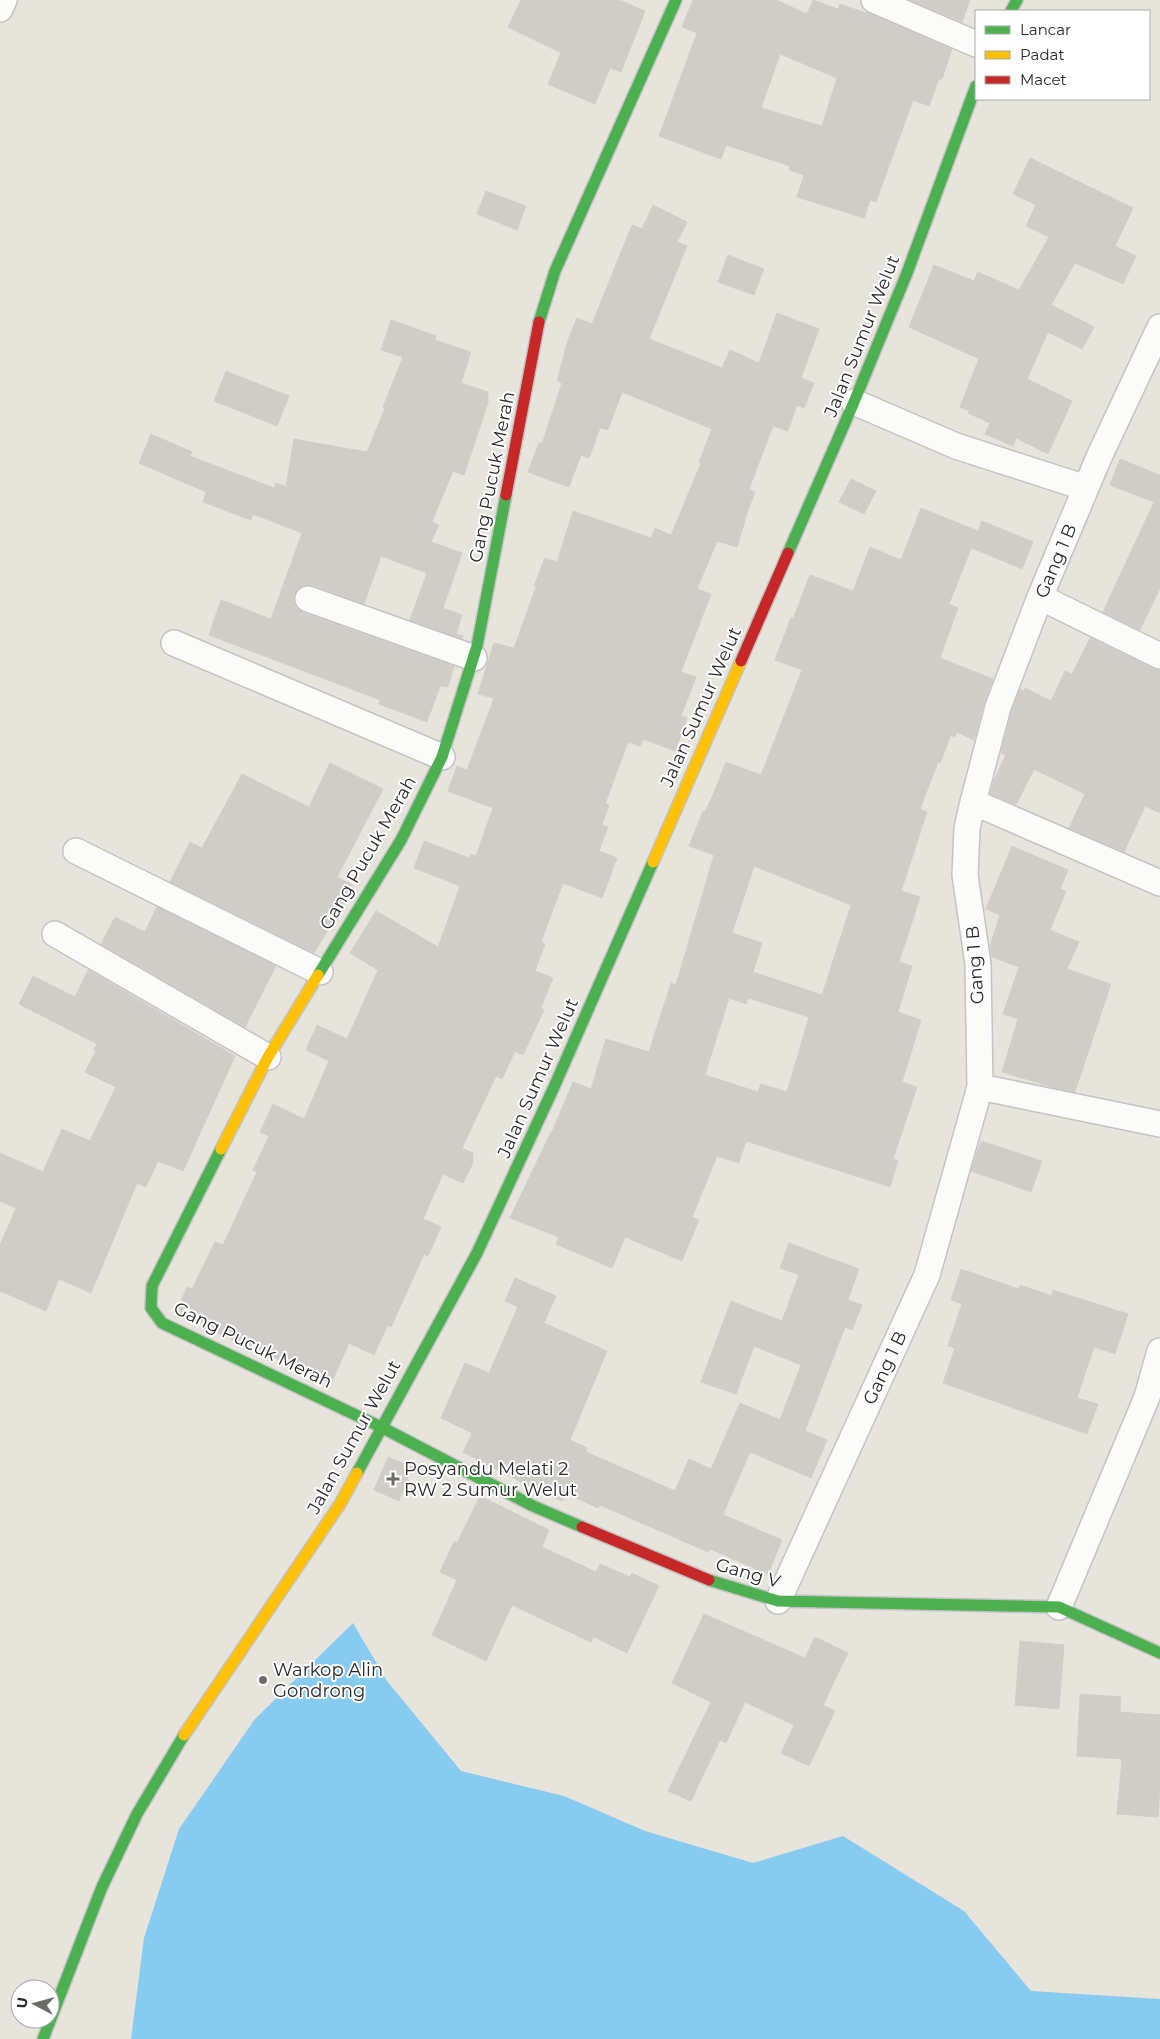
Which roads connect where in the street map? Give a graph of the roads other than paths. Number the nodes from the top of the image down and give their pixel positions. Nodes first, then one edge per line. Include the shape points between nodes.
1 (4, 0) edge
2 (676, 0) edge
3 (874, 0) edge
4 (0, 9) edge
5 (975, 44) edge
6 (975, 89) edge
7 (1160, 327) edge
8 (854, 402) junction
9 (1086, 488) junction
10 (1040, 597) junction
11 (308, 599) dead end
12 (174, 643) dead end
13 (1160, 656) edge
14 (474, 658) junction
15 (442, 757) junction
16 (973, 802) junction
17 (76, 851) dead end
18 (1160, 883) edge
19 (55, 934) dead end
20 (320, 972) junction
21 (268, 1057) junction
22 (980, 1087) junction
23 (1160, 1124) edge
24 (1160, 1351) edge
25 (381, 1427) junction
26 (778, 1601) junction
27 (1059, 1607) junction
28 (1160, 1653) edge
29 (43, 2039) edge

1 - 4 street
2 - 14 street, Gang Pucuk Merah via 555,271 543,309
3 - 5 street
6 - 8 street, Jalan Sumur Welut via 907,274
7 - 9 street, Gang 1 B
8 - 9 street via 956,446
8 - 25 street, Jalan Sumur Welut via 554,1087 477,1252
9 - 10 street, Gang 1 B
10 - 13 street
10 - 16 street, Gang 1 B via 998,707
11 - 14 street
12 - 15 street
14 - 15 street, Gang Pucuk Merah
15 - 20 street, Gang Pucuk Merah via 401,840
16 - 18 street
16 - 22 street, Gang 1 B via 967,828 965,875 978,964
17 - 20 street
19 - 21 street
20 - 21 street, Gang Pucuk Merah
21 - 25 street, Gang Pucuk Merah via 152,1286 151,1308 162,1323
22 - 23 street
22 - 26 street, Gang 1 B via 927,1275
24 - 27 street via 1147,1397
25 - 26 street, Gang V via 534,1506 705,1579
25 - 29 street, Jalan Sumur Welut via 340,1504 194,1719 137,1814 102,1887
26 - 27 street, Gang V
27 - 28 street, Gang V

